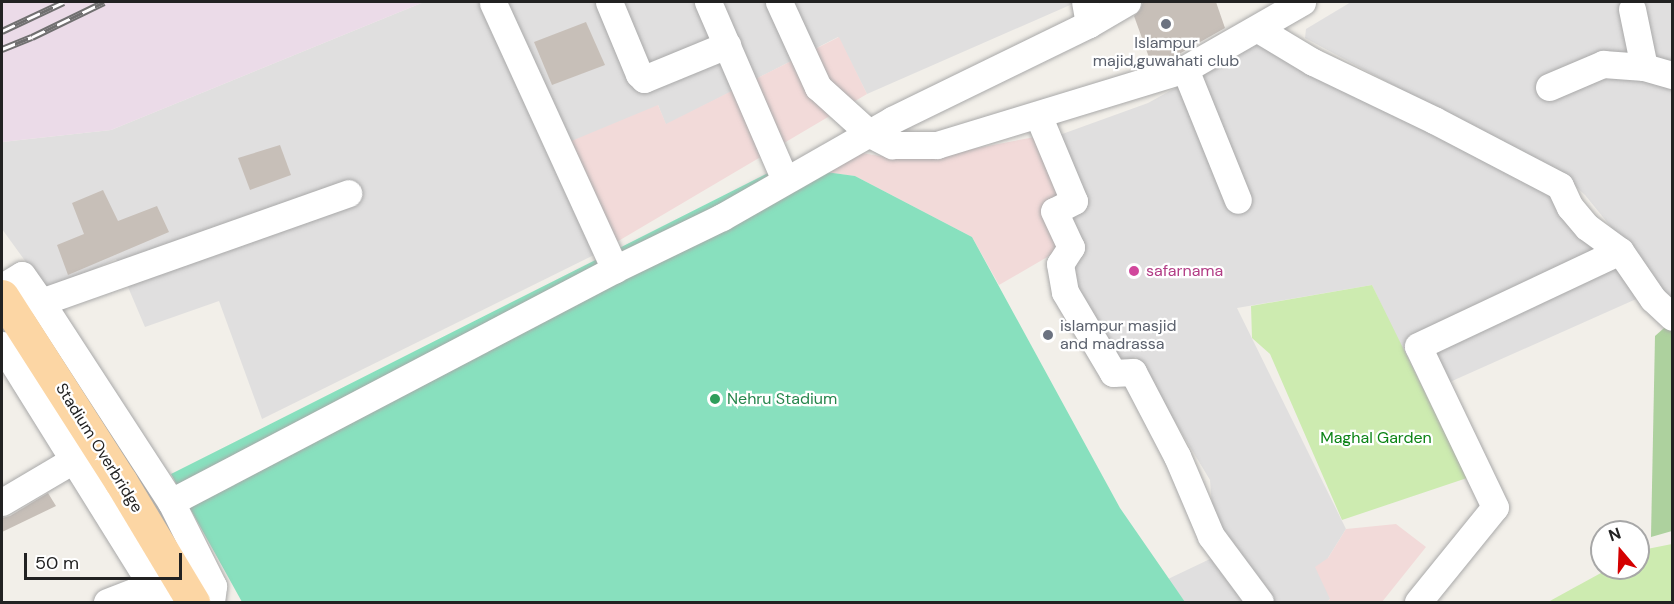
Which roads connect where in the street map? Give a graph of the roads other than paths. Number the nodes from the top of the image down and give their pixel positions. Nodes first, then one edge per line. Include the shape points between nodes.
1 (609, 2) edge
2 (708, 2) edge
3 (779, 2) edge
4 (1127, 2) edge
5 (1302, 2) edge
6 (493, 3) edge
7 (1632, 9) dead end
8 (1087, 13) edge
9 (1258, 29) junction
10 (727, 45) junction
11 (1644, 67) junction
12 (1185, 69) junction
13 (1672, 75) edge
14 (1550, 87) dead end
15 (1038, 115) junction
16 (870, 134) junction
17 (786, 180) junction
18 (348, 193) dead end
19 (1239, 200) dead end
20 (1620, 251) junction
21 (615, 269) junction
22 (2, 287) edge
23 (2, 296) edge
24 (41, 302) junction
25 (1672, 317) edge
26 (2, 345) edge
27 (73, 460) junction
28 (2, 502) edge
29 (171, 502) junction
30 (172, 594) edge
31 (107, 603) edge
32 (211, 603) edge
33 (1260, 603) edge
34 (1418, 603) edge

1 - 10 street via 644,79
2 - 10 street
3 - 16 street via 818,87
4 - 8 street
5 - 9 street
6 - 21 street
7 - 11 street
8 - 16 street
9 - 12 street
9 - 20 street via 1313,62 1560,186 1570,207 1587,227
10 - 17 street
11 - 13 street
11 - 14 street via 1603,64
12 - 15 street
12 - 19 street
15 - 16 street via 937,145 892,145
15 - 33 street via 1074,201 1054,211 1071,247 1060,264 1065,292 1113,373 1133,372 1177,456 1211,536
16 - 17 street
17 - 21 street via 722,217
18 - 24 street
20 - 25 street via 1653,299
20 - 34 street via 1418,346 1495,507
21 - 29 street
22 - 24 street via 22,275
23 - 30 main road, Stadium Overbridge
24 - 29 street
26 - 27 street
27 - 28 street
27 - 30 street
29 - 32 street via 213,586
30 - 31 street

